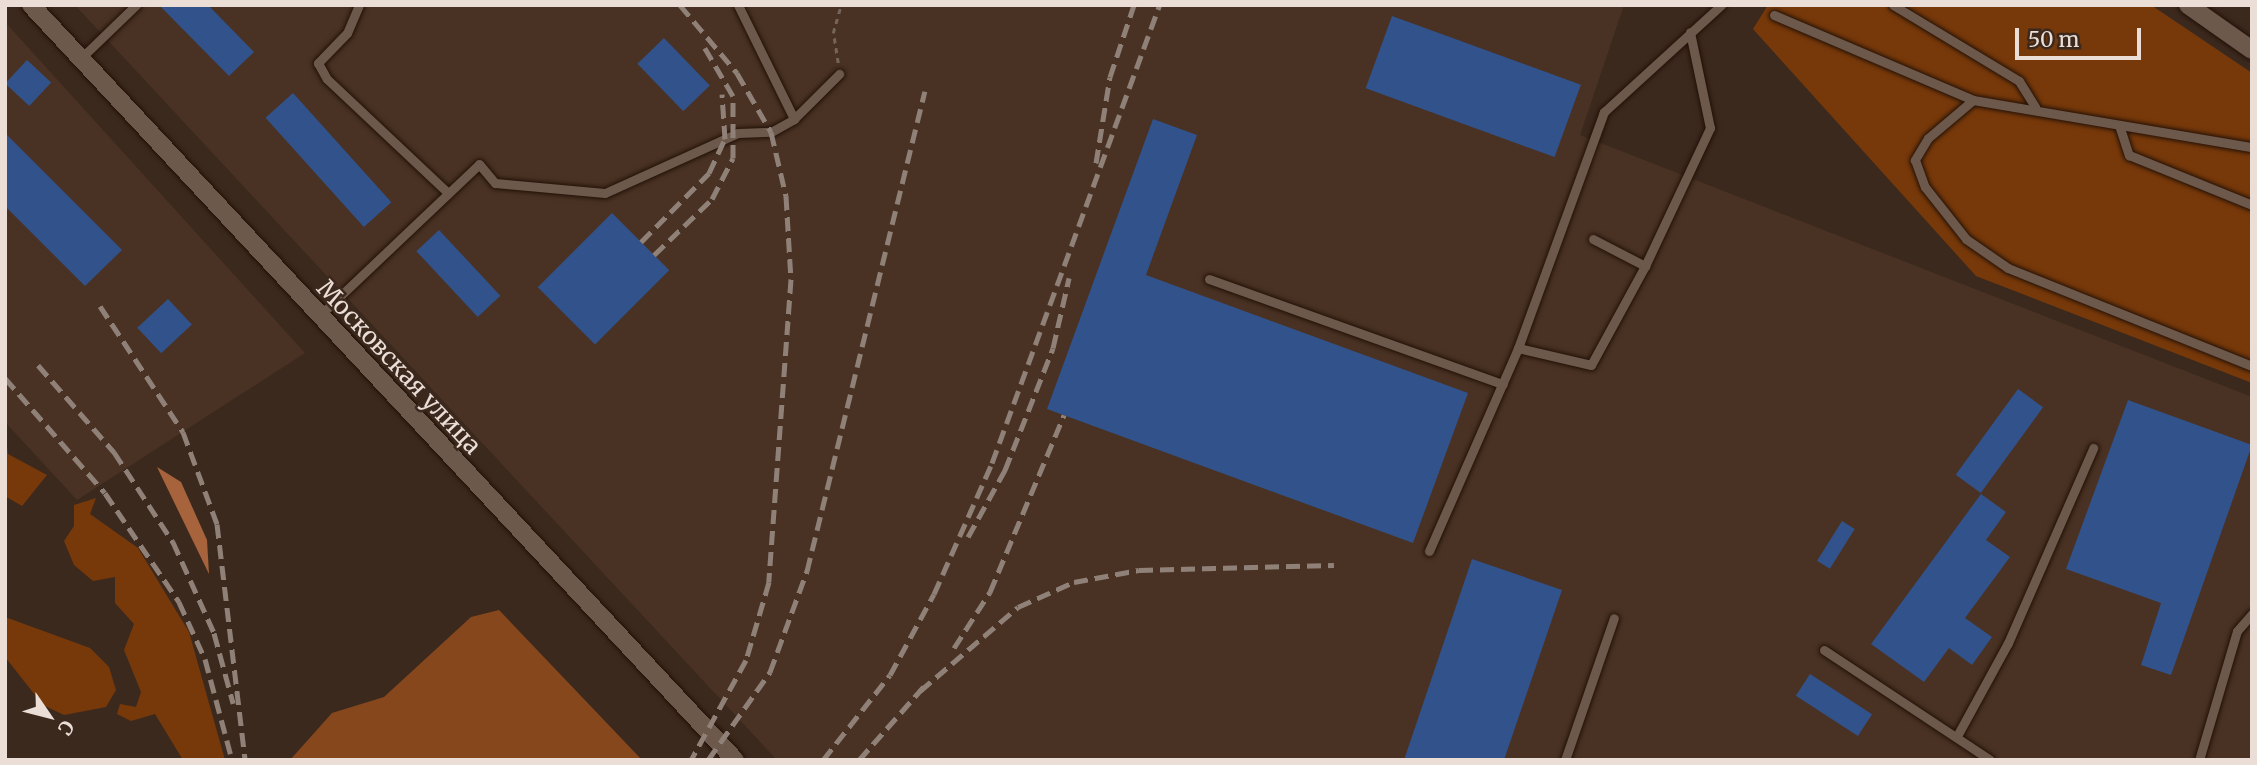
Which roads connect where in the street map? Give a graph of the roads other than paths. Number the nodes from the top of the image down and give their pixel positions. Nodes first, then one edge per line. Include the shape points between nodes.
1 (31, 5) edge
2 (136, 5) edge
3 (359, 5) edge
4 (738, 5) edge
5 (1721, 5) edge
6 (1893, 5) edge
7 (2188, 5) edge
8 (1774, 15) dead end
9 (1690, 32) junction
10 (2252, 50) edge
11 (80, 59) junction
12 (839, 75) road end
13 (1973, 100) junction
14 (2035, 107) junction
15 (794, 120) junction
16 (2119, 125) junction
17 (2252, 146) edge
18 (448, 194) junction
19 (2252, 205) edge
20 (1593, 239) dead end
21 (1645, 266) junction
22 (1209, 279) dead end
23 (318, 317) junction
24 (1518, 348) junction
25 (2252, 366) edge
26 (1503, 384) junction
27 (2094, 448) dead end
28 (1429, 551) dead end
29 (2252, 614) edge
30 (1614, 618) dead end
31 (1824, 650) dead end
32 (1957, 736) junction
33 (735, 760) edge
34 (1565, 760) edge
35 (1990, 760) edge
36 (2199, 760) edge

1 - 11 street, Московская улица
2 - 11 lane
3 - 18 lane via 347,33 318,63 327,79
4 - 15 lane
5 - 9 lane
6 - 14 lane via 2019,81
7 - 10 street
8 - 13 lane
9 - 21 lane via 1710,128
9 - 24 lane via 1604,112
11 - 23 street, Московская улица
12 - 15 lane
13 - 14 lane
13 - 25 lane via 1928,138 1915,160 1925,187 1966,239 2008,268
14 - 16 lane
15 - 18 lane via 771,132 738,134 605,193 495,183 479,164
16 - 17 lane
16 - 19 lane via 2129,155
18 - 23 lane
20 - 21 lane
21 - 24 lane via 1591,365
22 - 26 lane
23 - 33 street, Московская улица
24 - 26 lane
26 - 28 lane
27 - 32 lane via 2013,633
29 - 36 lane via 2237,631
30 - 34 lane
31 - 32 lane
32 - 35 lane

